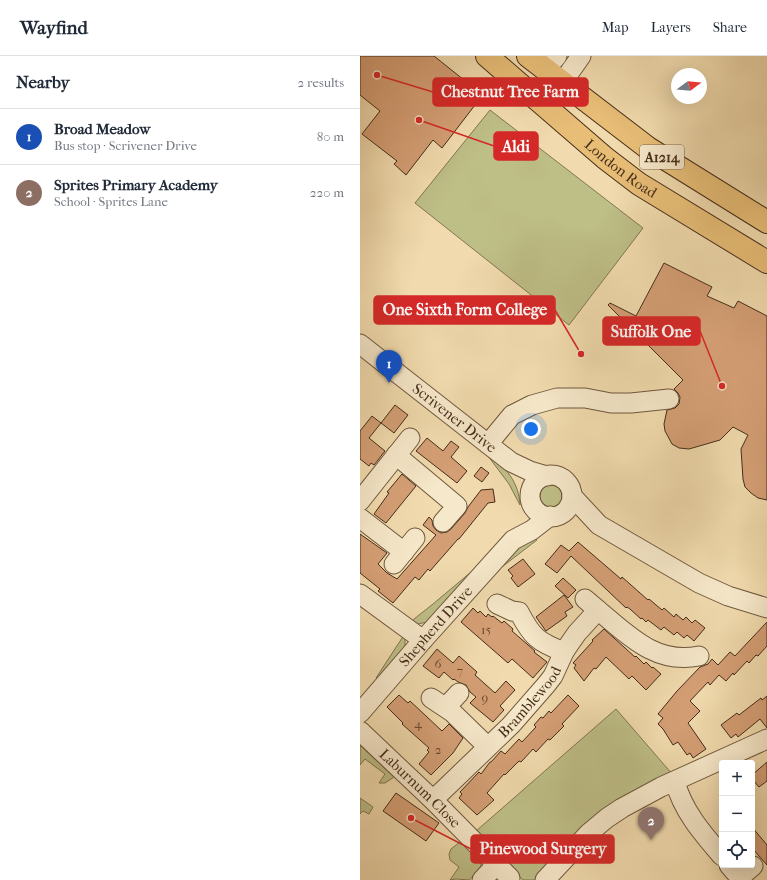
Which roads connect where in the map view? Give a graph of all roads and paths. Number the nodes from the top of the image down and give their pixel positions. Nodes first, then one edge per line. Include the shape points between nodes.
1 (487, 56) edge
2 (528, 56) edge
3 (581, 56) edge
4 (508, 73) junction
5 (553, 74) edge
6 (684, 212) junction
7 (767, 222) edge
8 (767, 262) edge
9 (360, 344) edge
10 (669, 399) dead end
11 (410, 438) dead end
12 (488, 444) junction
13 (396, 455) junction
14 (511, 462) junction
15 (547, 476) junction
16 (363, 490) edge
17 (572, 496) junction
18 (531, 497) junction
19 (554, 516) junction
20 (360, 518) edge
21 (443, 522) dead end
22 (599, 525) junction
23 (513, 540) junction
24 (404, 551) dead end
25 (360, 594) edge
26 (498, 604) dead end
27 (767, 608) edge
28 (423, 640) junction
29 (564, 652) junction
30 (699, 656) dead end
31 (459, 693) dead end
32 (360, 713) edge
33 (360, 730) edge
34 (767, 739) edge
35 (488, 747) junction
36 (674, 781) junction
37 (433, 800) junction
38 (719, 852) edge
39 (497, 864) junction
40 (510, 878) dead end
41 (482, 880) edge
42 (545, 880) edge

1 - 4 main road, London Road / A1214
2 - 5 main road, A1214
3 - 5 street
4 - 5 main road via 530,84
4 - 6 main road, London Road / A1214 via 611,162 639,184
5 - 6 main road via 559,103 580,124 641,171
5 - 7 main road, A1214 via 648,148
6 - 8 main road, London Road / A1214
9 - 12 street, Scrivener Drive
10 - 12 street via 610,403 585,398 557,398 532,405 512,415
11 - 13 street
12 - 14 street, Scrivener Drive
13 - 16 street
13 - 21 street via 462,500
14 - 15 street, Scrivener Drive
14 - 18 street, Scrivener Drive
15 - 17 street via 563,479 568,483
15 - 18 street via 538,479 534,484
17 - 19 street via 568,508
17 - 22 street
18 - 19 street via 534,508 539,513
18 - 23 street, Shepherd Drive via 526,515
19 - 22 street
19 - 23 street, Shepherd Drive
20 - 24 street
22 - 27 street via 699,583 728,596
23 - 28 street, Shepherd Drive
25 - 28 street
26 - 29 street, Bramblewood via 512,611 522,607 528,629 534,636
28 - 32 street, Shepherd Drive
29 - 30 street, Bramblewood via 591,604 632,640 674,664
29 - 35 street, Bramblewood via 553,676 511,725
31 - 35 street, Bramblewood via 439,703
33 - 37 street, Laburnum Close
34 - 36 street
35 - 37 street, Bramblewood
36 - 38 street via 697,825
36 - 42 street via 607,818 589,833
37 - 39 street, Laburnum Close
39 - 40 street, Laburnum Close
39 - 41 street

